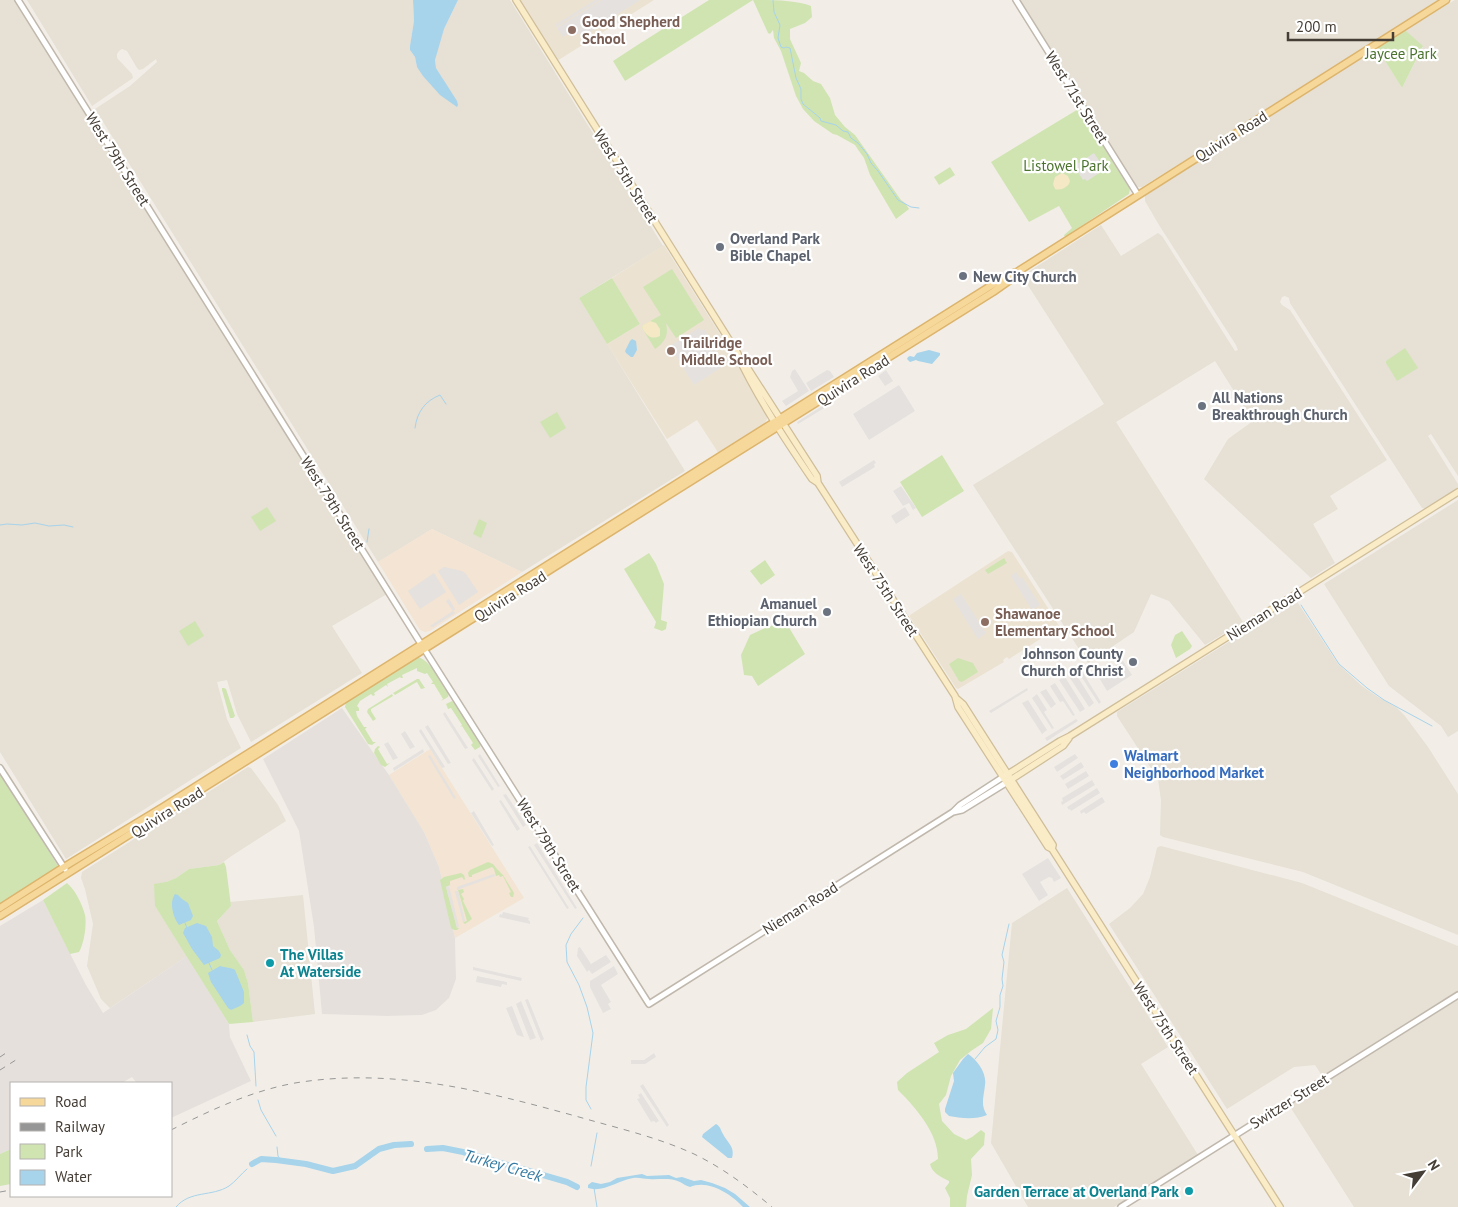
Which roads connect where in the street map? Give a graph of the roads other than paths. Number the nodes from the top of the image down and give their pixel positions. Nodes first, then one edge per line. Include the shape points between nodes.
1 (18, 0) edge
2 (516, 0) edge
3 (1016, 0) edge
4 (1446, 0) edge
5 (1138, 195) junction
6 (779, 423) junction
7 (1458, 492) edge
8 (423, 647) junction
9 (0, 768) edge
10 (1007, 778) junction
11 (164, 807) junction
12 (139, 830) junction
13 (64, 867) junction
14 (68, 874) junction
15 (0, 908) edge
16 (0, 916) edge
17 (1458, 995) edge
18 (649, 1004) joint
19 (1234, 1135) junction
20 (1120, 1207) edge
21 (1280, 1207) edge

1 - 8 street, West 79th Street
2 - 6 main road, West 75th Street via 754,377
3 - 5 street, West 71st Street
4 - 5 main road, Quivira Road
5 - 6 main road, Quivira Road
6 - 8 main road, Quivira Road
6 - 10 main road, West 75th Street via 817,476 818,483 954,696 963,704
7 - 10 main road, Nieman Road via 1060,741
8 - 11 main road, Quivira Road
8 - 12 main road, Quivira Road
8 - 18 street, West 79th Street
9 - 13 street
10 - 18 street, Nieman Road via 962,810 953,812
10 - 19 main road, West 75th Street
11 - 12 main road via 140,824
11 - 13 main road, Quivira Road
12 - 14 main road, Quivira Road
13 - 14 street
13 - 15 main road, Quivira Road
14 - 16 main road, Quivira Road
17 - 19 street, Switzer Street
19 - 20 street, Switzer Street
19 - 21 main road, West 75th Street

